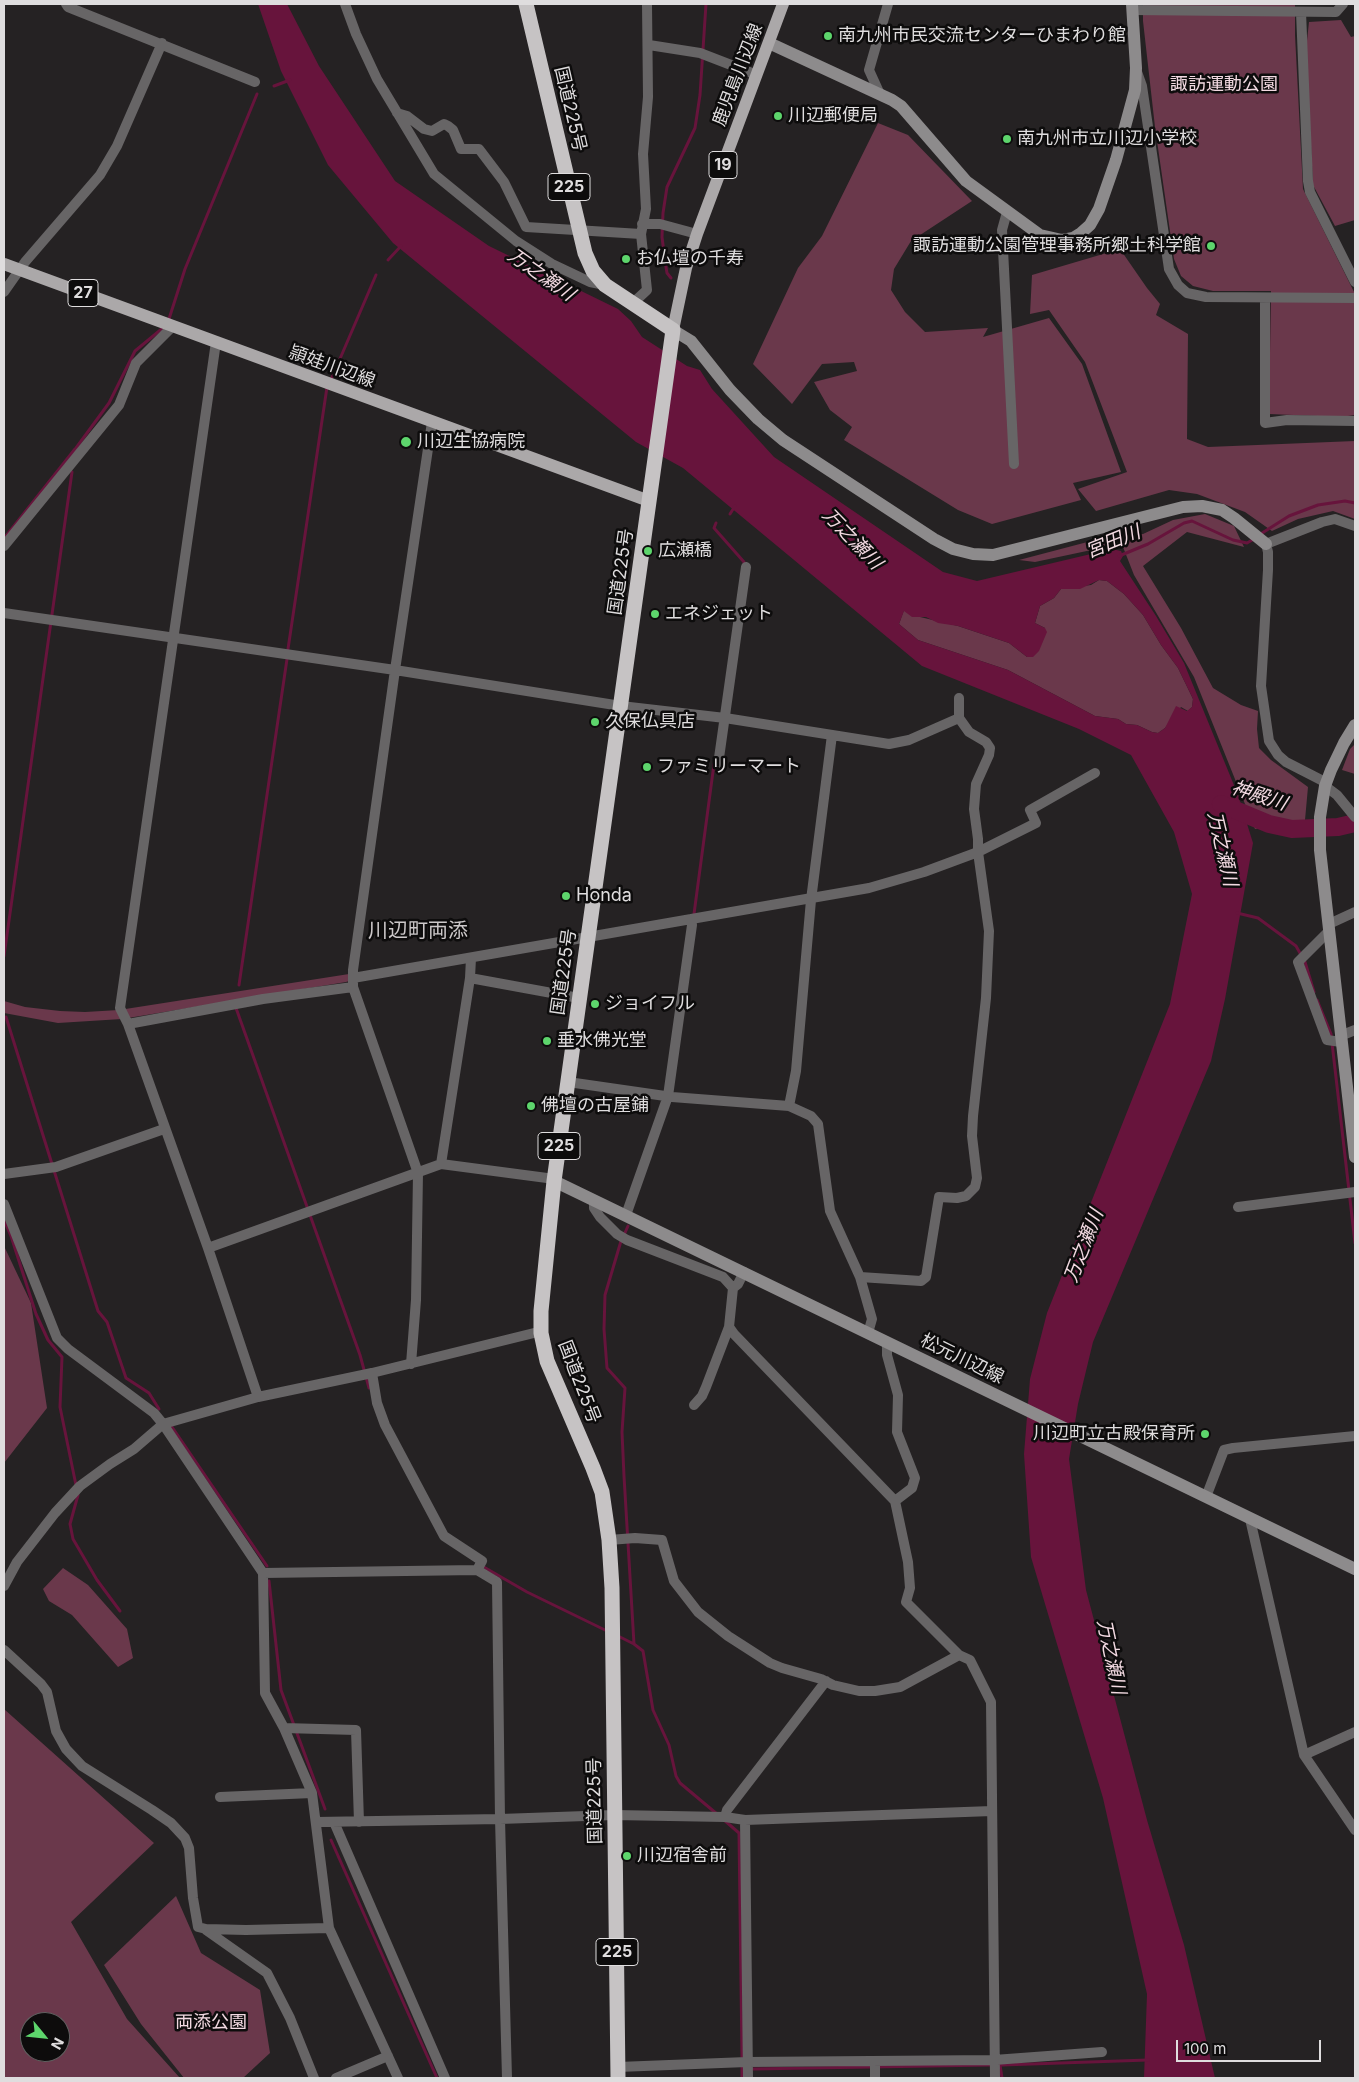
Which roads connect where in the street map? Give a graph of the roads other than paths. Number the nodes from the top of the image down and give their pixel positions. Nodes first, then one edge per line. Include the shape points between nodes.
1 (66, 4) edge
2 (346, 4) edge
3 (526, 4) edge
4 (647, 4) edge
5 (783, 4) edge
6 (888, 4) edge
7 (1343, 4) edge
8 (1132, 7) edge
9 (1301, 12) junction
10 (769, 43) junction
11 (162, 44) junction
12 (649, 45) junction
13 (1136, 68) junction
14 (757, 75) junction
15 (255, 82) dead end
16 (879, 92) junction
17 (397, 114) junction
18 (1006, 212) junction
19 (641, 229) junction
20 (579, 231) junction
21 (697, 234) junction
22 (4, 264) edge
23 (20, 270) junction
24 (1355, 282) edge
25 (605, 285) junction
26 (4, 292) edge
27 (1265, 298) junction
28 (1355, 298) edge
29 (633, 304) junction
30 (168, 324) junction
31 (674, 330) junction
32 (216, 342) junction
33 (1355, 421) edge
34 (432, 422) junction
35 (1014, 464) dead end
36 (649, 501) junction
37 (1355, 526) edge
38 (1264, 542) junction
39 (4, 546) edge
40 (746, 567) dead end
41 (4, 613) edge
42 (173, 638) junction
43 (395, 670) junction
44 (959, 698) dead end
45 (621, 706) junction
46 (722, 718) junction
47 (959, 718) junction
48 (1355, 725) edge
49 (832, 735) junction
50 (718, 765) dead end
51 (1095, 773) dead end
52 (1326, 784) junction
53 (1354, 816) edge
54 (978, 852) junction
55 (810, 900) junction
56 (1355, 912) edge
57 (691, 919) junction
58 (1329, 927) junction
59 (588, 937) junction
60 (471, 958) junction
61 (470, 978) junction
62 (353, 983) junction
63 (579, 998) junction
64 (128, 1024) junction
65 (1355, 1030) edge
66 (1336, 1040) junction
67 (568, 1082) junction
68 (670, 1097) junction
69 (789, 1106) junction
70 (164, 1129) junction
71 (1355, 1157) edge
72 (442, 1164) junction
73 (418, 1173) junction
74 (4, 1174) edge
75 (554, 1181) junction
76 (1351, 1192) edge
77 (594, 1200) junction
78 (4, 1204) edge
79 (1238, 1207) dead end
80 (626, 1215) junction
81 (208, 1248) junction
82 (744, 1272) junction
83 (860, 1277) junction
84 (733, 1288) junction
85 (730, 1327) junction
86 (541, 1333) junction
87 (868, 1333) junction
88 (887, 1343) junction
89 (410, 1364) junction
90 (368, 1374) junction
91 (258, 1398) junction
92 (694, 1404) dead end
93 (163, 1424) junction
94 (1355, 1436) edge
95 (1206, 1497) junction
96 (895, 1501) junction
97 (1250, 1519) junction
98 (609, 1540) junction
99 (479, 1567) junction
100 (1355, 1569) edge
101 (263, 1573) junction
102 (4, 1586) edge
103 (4, 1650) edge
104 (959, 1655) junction
105 (826, 1681) junction
106 (291, 1728) junction
107 (1355, 1732) edge
108 (1304, 1754) junction
109 (312, 1793) junction
110 (220, 1797) dead end
111 (992, 1811) junction
112 (614, 1815) junction
113 (721, 1817) junction
114 (500, 1819) junction
115 (745, 1820) junction
116 (316, 1822) junction
117 (334, 1822) junction
118 (359, 1822) junction
119 (1355, 1830) edge
120 (329, 1928) junction
121 (206, 1929) junction
122 (1102, 2052) dead end
123 (388, 2056) junction
124 (994, 2060) junction
125 (748, 2062) junction
126 (875, 2068) edge
127 (618, 2073) edge
128 (314, 2078) edge
129 (336, 2078) edge
130 (398, 2078) edge
131 (445, 2078) edge
132 (507, 2078) edge
133 (748, 2078) edge
134 (995, 2078) edge

1 - 11 street
2 - 17 street via 356,34
3 - 20 highway, 国道225号 / 225
4 - 12 street
5 - 10 main road, 鹿児島川辺線 / 19
6 - 16 street via 869,70
7 - 9 street via 1336,12
8 - 9 street
8 - 13 street
9 - 24 street via 1310,192
10 - 14 main road, 鹿児島川辺線 / 19
10 - 16 street
11 - 15 street
11 - 23 street via 117,146 100,175
12 - 14 street via 702,54
12 - 19 street via 643,154 646,209
13 - 18 street via 1135,90 1116,160 1090,225 1073,238 1052,239 1040,235
13 - 27 street via 1142,86 1169,269 1174,279 1187,293 1198,296
14 - 21 main road, 鹿児島川辺線 / 19
16 - 18 street via 901,106 966,181
17 - 20 street via 407,116 432,131 444,124 452,130 461,149 479,150 504,182 526,227
17 - 25 street via 434,174 469,204 552,264 590,282
18 - 35 street via 1002,230
19 - 20 street
19 - 21 street via 664,225
19 - 29 street via 647,290
20 - 25 highway, 国道225号 / 225 via 593,271
21 - 31 main road, 鹿児島川辺線 / 19 via 686,268
22 - 23 main road, 頴娃川辺線 / 27
23 - 26 street
23 - 30 main road, 頴娃川辺線 / 27
25 - 29 highway, 国道225号 / 225
27 - 28 street
27 - 33 street via 1265,423 1287,420
29 - 31 highway, 国道225号 / 225
30 - 32 main road, 頴娃川辺線 / 27
30 - 39 street via 136,363 119,405
31 - 36 highway, 国道225号 / 225
31 - 38 street via 690,341 730,390 783,440 953,549 993,555 1182,507 1202,506 1234,518
32 - 34 main road, 頴娃川辺線 / 27
32 - 42 street
34 - 36 main road, 頴娃川辺線 / 27
34 - 43 street
36 - 45 highway, 国道225号 / 225
37 - 38 street via 1336,519
38 - 52 street via 1268,552 1268,570 1261,686 1269,741 1286,762
40 - 46 street
41 - 42 street
42 - 43 street
42 - 64 street via 122,990 120,1008
43 - 45 street
43 - 62 street
44 - 47 street
45 - 46 street
45 - 59 highway, 国道225号 / 225
46 - 49 street
46 - 50 street
47 - 49 street via 909,740 889,744
47 - 54 street via 969,732 990,748 976,784 974,809
48 - 52 street
49 - 55 street
51 - 54 street via 1030,810 1036,823
52 - 53 street
52 - 58 street via 1320,817 1320,850
54 - 55 street via 869,888
54 - 83 street via 989,931 989,955 973,1116 975,1187 966,1196 939,1196 926,1276 921,1280
55 - 57 street
55 - 69 street via 796,1071
56 - 58 street
57 - 59 street
57 - 68 street
58 - 66 street
58 - 66 street via 1298,962 1327,1040
59 - 60 street
59 - 63 highway, 国道225号 / 225
60 - 61 street
60 - 62 street
61 - 63 street
61 - 72 street
62 - 64 street
62 - 73 street
63 - 67 highway, 国道225号 / 225
64 - 70 street
65 - 66 street
66 - 71 street
67 - 68 street
67 - 75 highway, 国道225号 / 225
68 - 69 street
68 - 80 street
69 - 83 street via 811,1116 818,1124 830,1211
70 - 74 street via 53,1167
70 - 81 street
72 - 73 street
72 - 75 street
73 - 81 street
73 - 89 street via 416,1300
75 - 77 street, 松元川辺線
75 - 86 highway, 国道225号 / 225
76 - 79 street
77 - 80 street, 松元川辺線
77 - 84 street via 594,1208 600,1217 617,1234 723,1277
78 - 93 street via 57,1338 154,1413
80 - 82 street, 松元川辺線
81 - 91 street
82 - 84 street
82 - 87 street, 松元川辺線
83 - 87 street via 872,1319
84 - 85 street
85 - 92 street via 702,1396
85 - 96 street
86 - 89 street
86 - 98 highway, 国道225号 / 225 via 547,1362 599,1484
87 - 88 street, 松元川辺線
88 - 95 street, 松元川辺線
88 - 96 street via 898,1395 897,1432 915,1478 912,1488
89 - 90 street
90 - 91 street
90 - 99 street via 380,1416 444,1536 482,1561
91 - 93 street
93 - 101 street
93 - 102 street via 77,1489 17,1562
94 - 95 street via 1224,1450
95 - 97 street, 松元川辺線
96 - 104 street via 909,1572 910,1588 906,1602
97 - 100 street, 松元川辺線
97 - 108 street
98 - 105 street via 662,1540 674,1581 698,1612 770,1663
98 - 112 highway, 国道225号 / 225
99 - 101 street
99 - 114 street via 497,1582
101 - 106 street via 265,1693
103 - 121 street via 47,1692 56,1732 82,1766 152,1810 184,1838 189,1848 198,1927
104 - 105 street via 900,1687 860,1691
104 - 111 street via 970,1660 991,1702
105 - 113 street
106 - 109 street
106 - 118 street via 356,1730
107 - 108 street
108 - 119 street
109 - 110 street
109 - 116 street
111 - 115 street
111 - 124 street
112 - 113 street
112 - 114 street
112 - 127 highway, 国道225号 / 225
113 - 115 street
114 - 118 street
114 - 132 street
115 - 125 street
116 - 117 street
116 - 120 street
117 - 118 street
117 - 131 street
120 - 121 street
120 - 123 street
121 - 128 street via 267,1973 290,2018
122 - 124 street
123 - 129 street
123 - 130 street
124 - 126 street
124 - 134 street
125 - 126 street
125 - 127 street
125 - 133 street

